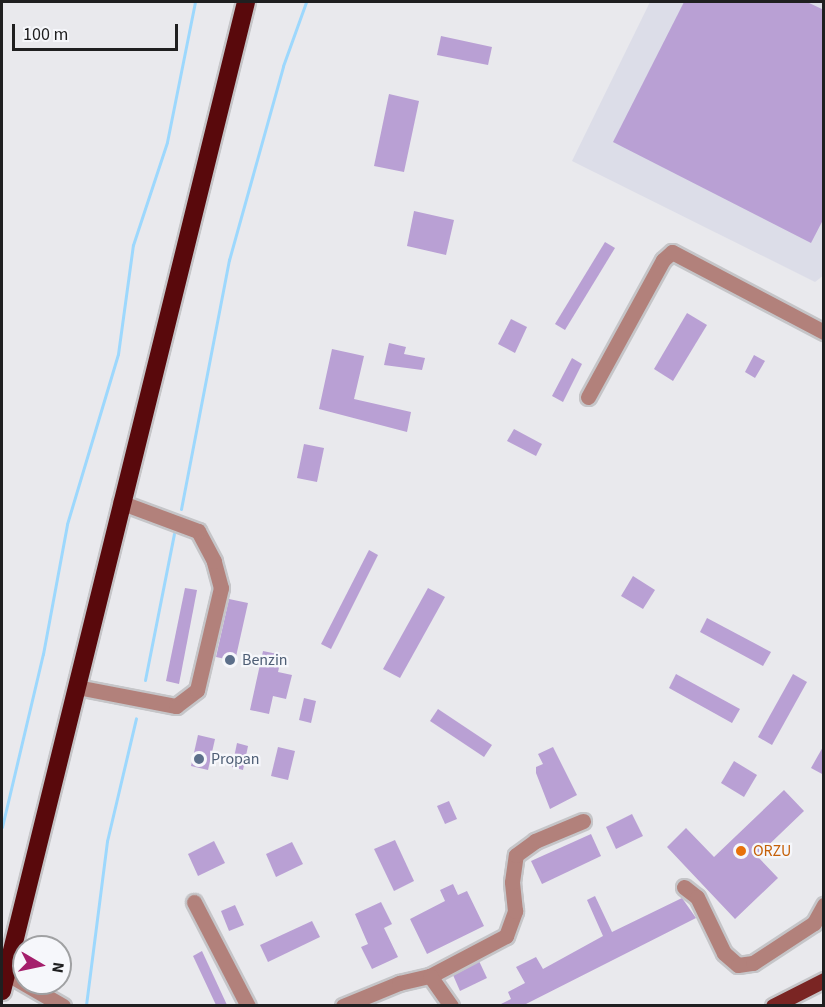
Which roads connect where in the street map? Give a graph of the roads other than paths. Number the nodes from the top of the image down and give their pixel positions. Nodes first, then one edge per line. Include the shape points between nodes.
1 (246, 2) edge
2 (824, 332) edge
3 (588, 397) dead end
4 (120, 502) junction
5 (77, 687) junction
6 (584, 821) dead end
7 (684, 888) dead end
8 (194, 902) dead end
9 (824, 905) edge
10 (6, 973) junction
11 (430, 976) junction
12 (824, 980) edge
13 (2, 991) edge
14 (63, 1005) edge
15 (248, 1005) edge
16 (343, 1005) edge
17 (450, 1005) edge
18 (773, 1005) edge

1 - 4 highway
2 - 3 lane via 672,252 663,260
4 - 5 highway
4 - 5 lane via 198,531 214,561 220,588 196,690 176,706
5 - 10 highway
6 - 11 lane via 536,841 516,855 512,882 514,911 506,936
7 - 9 lane via 697,897 724,952 738,965 753,963 814,923
8 - 15 lane
10 - 13 highway
10 - 14 lane
11 - 16 lane via 399,983
11 - 17 lane
12 - 18 main road

